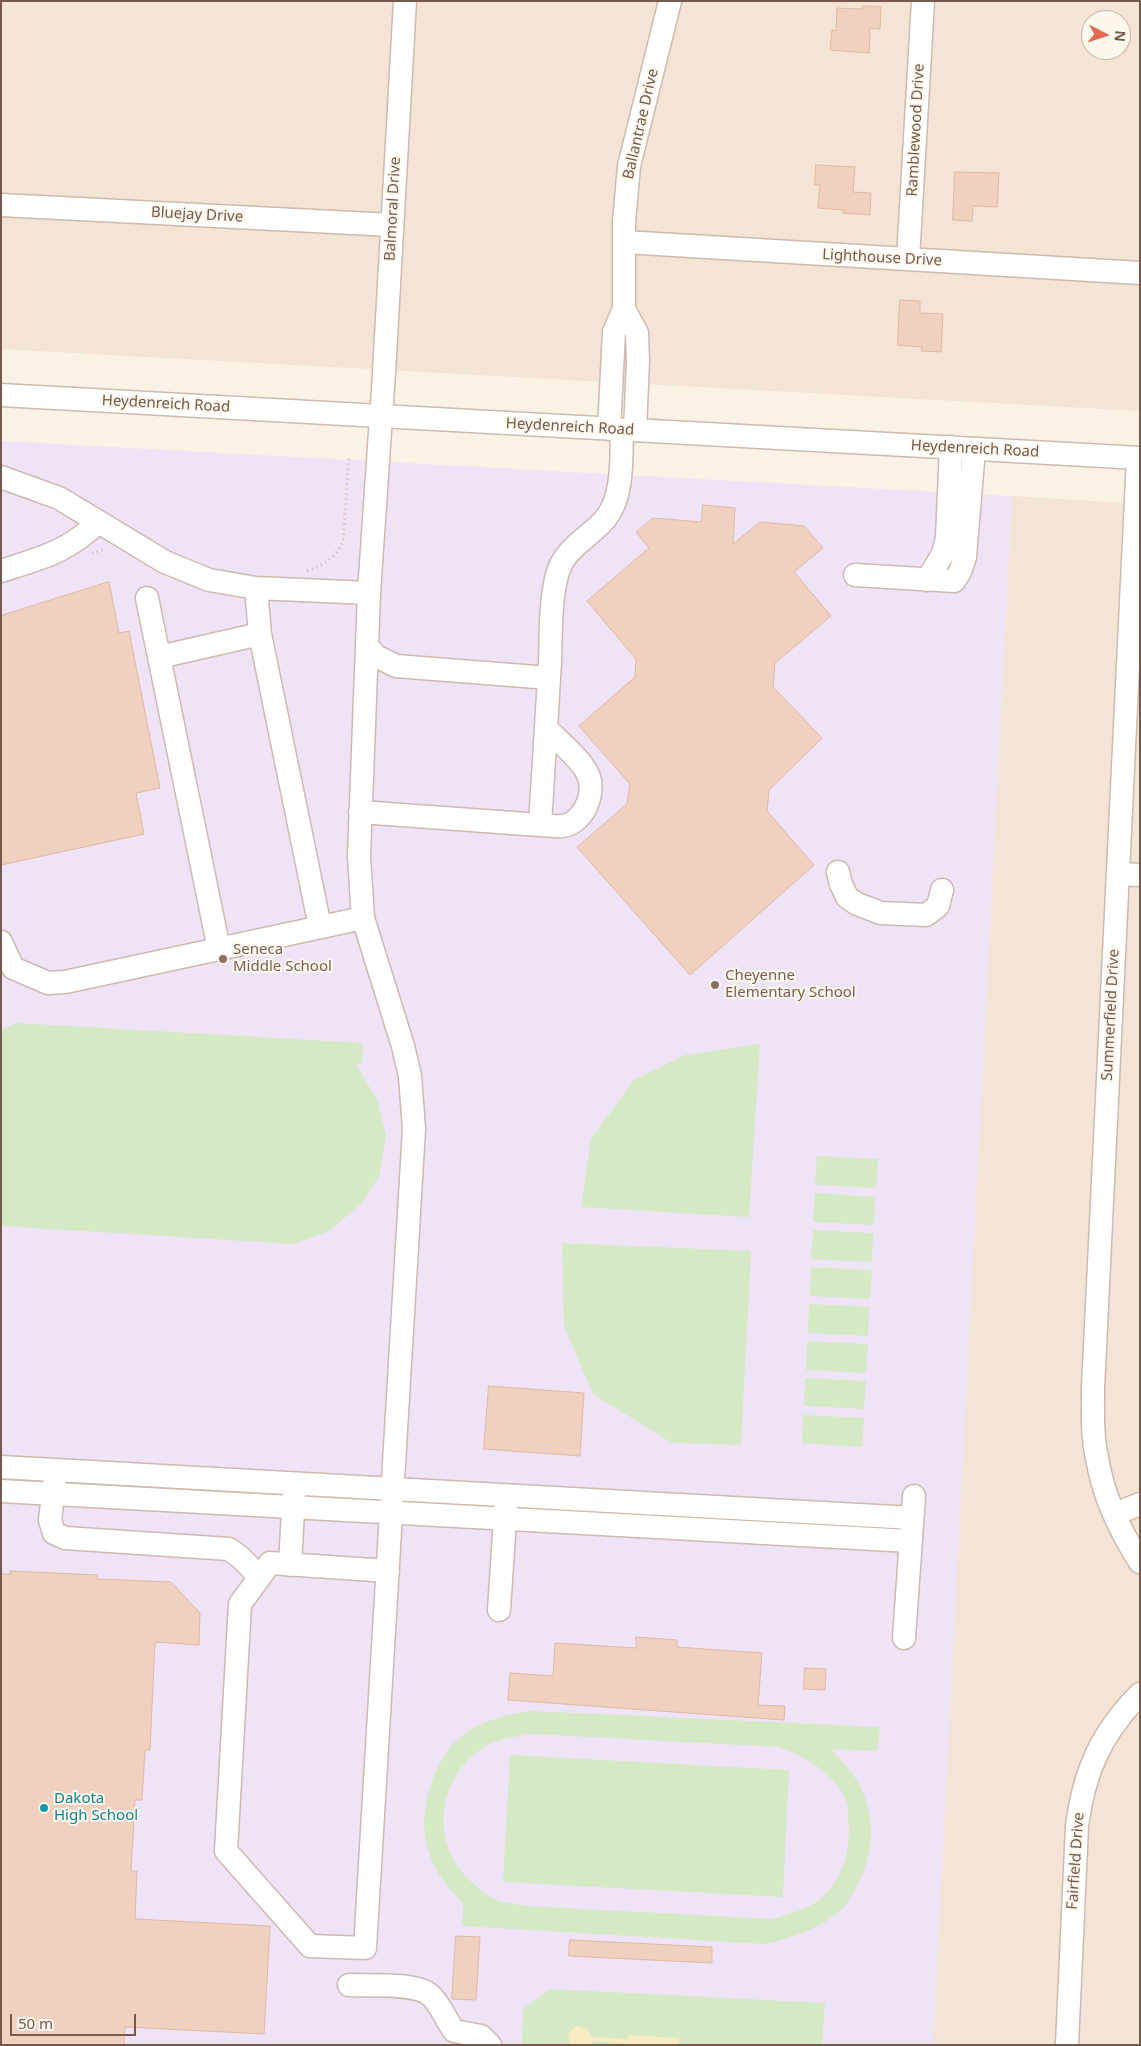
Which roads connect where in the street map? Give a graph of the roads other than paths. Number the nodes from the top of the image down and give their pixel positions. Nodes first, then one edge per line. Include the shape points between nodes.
1 (406, 1) edge
2 (670, 1) edge
3 (923, 1) edge
4 (1, 205) edge
5 (392, 225) junction
6 (624, 242) junction
7 (908, 259) junction
8 (1140, 273) edge
9 (1, 395) edge
10 (380, 416) junction
11 (622, 430) junction
12 (951, 448) junction
13 (974, 449) junction
14 (1139, 458) edge
15 (1, 477) edge
16 (98, 522) junction
17 (1, 571) edge
18 (855, 575) dead end
19 (926, 580) junction
20 (256, 588) junction
21 (369, 593) junction
22 (147, 598) dead end
23 (260, 634) junction
24 (1134, 643) edge
25 (367, 646) junction
26 (159, 657) junction
27 (549, 678) junction
28 (546, 728) junction
29 (360, 812) junction
30 (540, 825) junction
31 (838, 872) dead end
32 (1129, 874) edge
33 (942, 890) dead end
34 (363, 918) junction
35 (320, 927) junction
36 (1, 942) edge
37 (219, 949) junction
38 (7, 968) edge
39 (1, 1468) edge
40 (55, 1470) junction
41 (194, 1478) junction
42 (295, 1484) junction
43 (394, 1489) junction
44 (1, 1491) edge
45 (54, 1494) junction
46 (507, 1495) junction
47 (914, 1496) dead end
48 (560, 1498) junction
49 (192, 1502) junction
50 (1140, 1504) edge
51 (293, 1508) junction
52 (392, 1512) junction
53 (1115, 1514) junction
54 (912, 1518) junction
55 (505, 1519) junction
56 (558, 1522) junction
57 (910, 1541) junction
58 (1140, 1562) edge
59 (290, 1565) junction
60 (388, 1571) junction
61 (260, 1577) junction
62 (499, 1610) dead end
63 (904, 1638) dead end
64 (1140, 1694) edge
65 (349, 1985) dead end
66 (490, 2045) edge
67 (1067, 2045) edge

1 - 5 street, Balmoral Drive
2 - 6 street, Ballantrae Drive via 629,166
3 - 7 street, Ramblewood Drive
4 - 5 street, Bluejay Drive
5 - 10 street, Balmoral Drive
6 - 7 street, Lighthouse Drive
6 - 11 street, Ballantrae Drive via 624,309 637,333 638,361
7 - 8 street, Lighthouse Drive
9 - 10 street, Heydenreich Road
10 - 11 street, Heydenreich Road
10 - 21 street, Balmoral Drive
11 - 12 street, Heydenreich Road
11 - 27 street, Ballantrae Drive via 620,473 612,506 606,518 565,557 557,572
12 - 13 street, Heydenreich Road
12 - 19 street via 947,538 943,554
13 - 14 street, Heydenreich Road
13 - 19 street via 965,557 960,572 954,581
14 - 24 street, Summerfield Drive
15 - 16 street via 59,498
16 - 17 street via 58,553
16 - 20 street via 186,572 209,580
18 - 19 street
20 - 21 street
20 - 23 street
21 - 25 street, Balmoral Drive
22 - 26 street
23 - 26 street
23 - 35 street
24 - 32 street, Summerfield Drive
25 - 27 street via 376,656 396,666
25 - 29 street, Balmoral Drive
26 - 37 street
27 - 28 street, Ballantrae Drive
28 - 30 street, Ballantrae Drive
28 - 30 street via 589,777 590,793 578,819 564,826
29 - 30 street
29 - 34 street, Balmoral Drive via 359,870
31 - 33 street via 848,896 857,904 881,913 926,915 938,906
32 - 53 street, Summerfield Drive via 1093,1388 1096,1458
34 - 35 street
34 - 43 street, Balmoral Drive via 403,1046 410,1076 414,1129
35 - 37 street
36 - 38 street
37 - 38 street via 65,982 48,983
39 - 40 street
40 - 41 street
40 - 45 street
41 - 42 street
41 - 49 street
42 - 43 street
42 - 51 street
43 - 46 street
43 - 52 street, Balmoral Drive
44 - 45 street
45 - 49 street
45 - 61 street via 50,1520 54,1533 65,1538 229,1549
46 - 48 street
46 - 55 street
47 - 54 street
48 - 54 street
48 - 56 street
49 - 51 street
50 - 53 street
51 - 52 street
51 - 59 street
52 - 55 street
52 - 60 street, Balmoral Drive
53 - 58 street, Summerfield Drive
54 - 57 street
55 - 56 street
55 - 62 street
56 - 57 street
57 - 63 street
59 - 60 street
59 - 61 street via 270,1563
60 - 61 street, Balmoral Drive via 366,1948 310,1946 226,1851 240,1604
64 - 67 street, Fairfield Drive via 1109,1730 1087,1774 1081,1799
65 - 66 street via 412,1987 424,1991 431,1996 454,2031 481,2036

